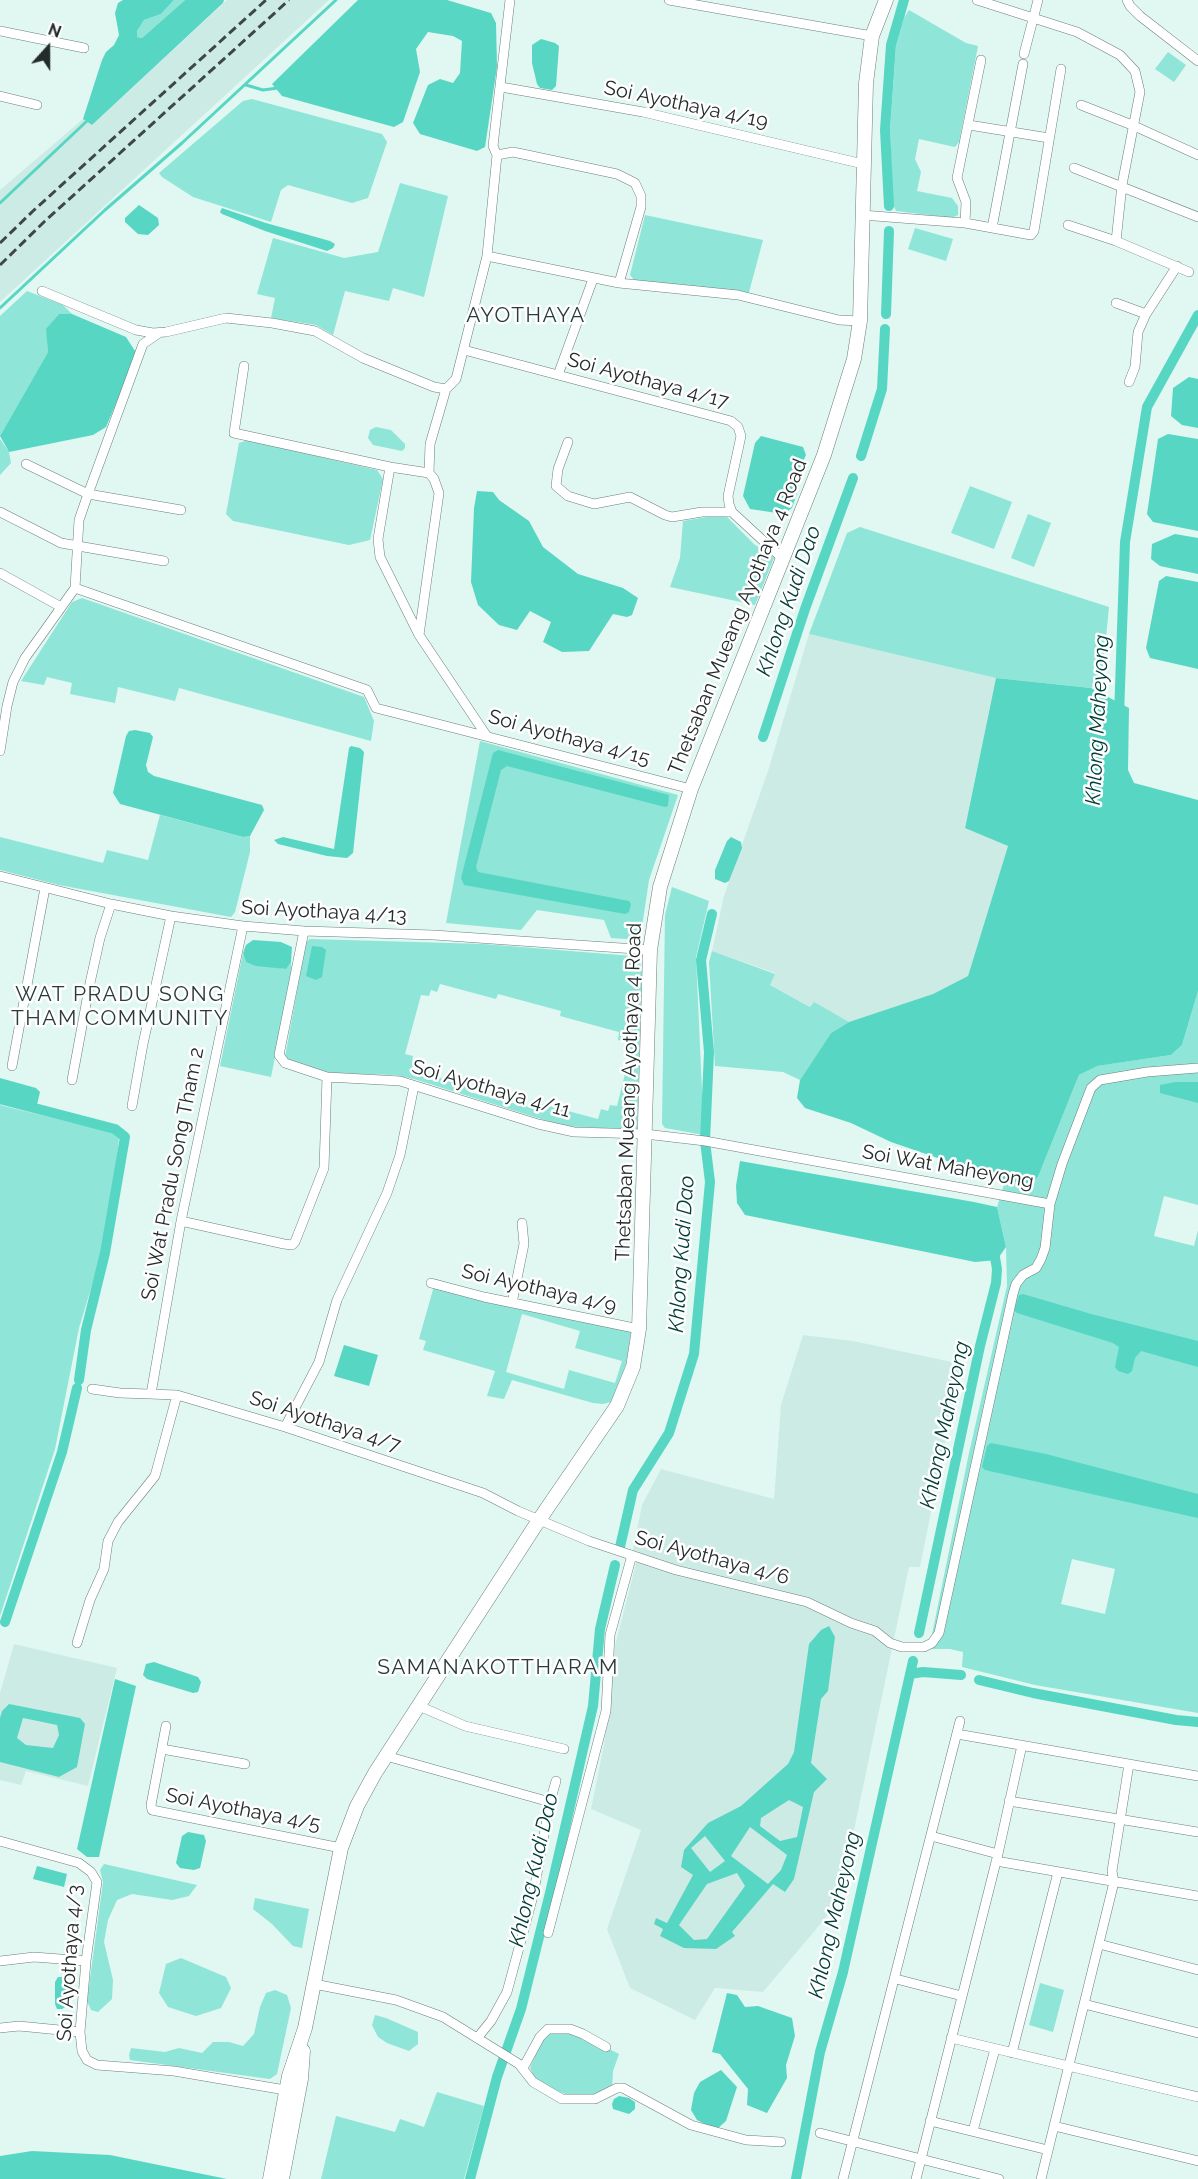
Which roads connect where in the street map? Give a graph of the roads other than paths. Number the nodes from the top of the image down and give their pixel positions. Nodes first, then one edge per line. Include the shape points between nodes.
1 (510, 0) edge
2 (669, 0) edge
3 (885, 0) edge
4 (977, 0) edge
5 (1038, 0) edge
6 (1127, 0) edge
7 (1033, 17) junction
8 (0, 31) edge
9 (872, 36) junction
10 (84, 48) dead end
11 (981, 60) dead end
12 (1198, 61) edge
13 (1061, 69) dead end
14 (501, 87) junction
15 (0, 96) edge
16 (37, 105) dead end
17 (1081, 105) dead end
18 (969, 125) junction
19 (1132, 125) junction
20 (1010, 131) junction
21 (1050, 138) junction
22 (497, 155) junction
23 (1198, 155) edge
24 (863, 164) junction
25 (1074, 168) dead end
26 (1122, 185) junction
27 (862, 215) junction
28 (1198, 217) edge
29 (965, 223) junction
30 (1068, 225) dead end
31 (992, 228) junction
32 (1116, 241) junction
33 (487, 256) junction
34 (1177, 267) junction
35 (1189, 272) dead end
36 (593, 279) junction
37 (619, 283) junction
38 (42, 291) dead end
39 (1116, 303) dead end
40 (1146, 314) junction
41 (860, 321) junction
42 (136, 330) junction
43 (159, 333) junction
44 (143, 344) junction
45 (464, 350) junction
46 (244, 366) dead end
47 (558, 375) junction
48 (1129, 382) dead end
49 (446, 389) junction
50 (568, 441) dead end
51 (26, 464) dead end
52 (390, 467) junction
53 (429, 473) junction
54 (88, 494) junction
55 (181, 510) dead end
56 (0, 512) edge
57 (732, 512) junction
58 (76, 547) junction
59 (783, 559) junction
60 (164, 561) dead end
61 (0, 573) edge
62 (75, 588) junction
63 (60, 607) junction
64 (419, 635) junction
65 (486, 735) junction
66 (0, 751) edge
67 (691, 789) junction
68 (0, 876) edge
69 (45, 888) junction
70 (111, 904) junction
71 (171, 916) junction
72 (243, 926) junction
73 (304, 931) junction
74 (650, 950) junction
75 (12, 1066) dead end
76 (1198, 1068) edge
77 (327, 1077) junction
78 (72, 1080) dead end
79 (414, 1086) junction
80 (132, 1106) dead end
81 (645, 1134) junction
82 (1050, 1204) junction
83 (182, 1221) junction
84 (522, 1223) dead end
85 (431, 1283) dead end
86 (512, 1303) junction
87 (639, 1329) junction
88 (92, 1389) dead end
89 (151, 1394) junction
90 (177, 1395) junction
91 (285, 1428) junction
92 (539, 1520) junction
93 (632, 1555) junction
94 (77, 1643) dead end
95 (419, 1706) junction
96 (960, 1721) dead end
97 (166, 1726) dead end
98 (957, 1734) junction
99 (1022, 1746) junction
100 (162, 1749) junction
101 (564, 1749) dead end
102 (386, 1756) junction
103 (245, 1764) dead end
104 (1129, 1764) junction
105 (1198, 1776) edge
106 (556, 1781) dead end
107 (1009, 1801) junction
108 (550, 1802) junction
109 (1120, 1819) junction
110 (1198, 1832) edge
111 (931, 1836) junction
112 (0, 1841) edge
113 (341, 1848) junction
114 (997, 1858) junction
115 (1058, 1872) junction
116 (1114, 1882) junction
117 (1198, 1896) edge
118 (548, 1933) dead end
119 (1099, 1944) junction
120 (0, 1961) edge
121 (86, 1961) junction
122 (1198, 1970) edge
123 (896, 1979) junction
124 (314, 1984) junction
125 (962, 1996) junction
126 (1084, 2004) junction
127 (0, 2028) edge
128 (80, 2032) junction
129 (1198, 2032) edge
130 (951, 2038) junction
131 (481, 2039) junction
132 (606, 2047) dead end
133 (995, 2049) junction
134 (1012, 2053) junction
135 (521, 2066) junction
136 (1069, 2066) junction
137 (292, 2091) junction
138 (1198, 2097) edge
139 (930, 2121) junction
140 (1054, 2126) junction
141 (973, 2131) junction
142 (820, 2133) dead end
143 (852, 2141) junction
144 (781, 2142) dead end
145 (1048, 2150) junction
146 (921, 2159) junction
147 (1198, 2161) edge
148 (960, 2169) junction
149 (277, 2175) edge
150 (843, 2179) edge
151 (916, 2179) edge
152 (957, 2179) edge
153 (999, 2179) edge
154 (1041, 2179) edge

1 - 14 street
2 - 9 street
3 - 9 street, Thetsaban Mueang Ayothaya 4 Road
4 - 7 street
5 - 7 street
6 - 12 street via 1140,16
7 - 19 street via 1077,32 1120,55 1135,71 1140,92
7 - 20 street
8 - 10 street
9 - 24 street, Thetsaban Mueang Ayothaya 4 Road
11 - 18 street
13 - 21 street
14 - 22 street via 493,146
14 - 24 street, Soi Ayothaya 4/19 via 643,112
15 - 16 street
17 - 19 street
18 - 20 street
18 - 29 street via 957,178 966,202
19 - 23 street
19 - 26 street
20 - 21 street
20 - 31 street
21 - 31 street via 1034,231 1031,235
22 - 33 street
22 - 37 street via 513,152 617,174 635,183 641,207
24 - 27 street, Thetsaban Mueang Ayothaya 4 Road
25 - 26 street
26 - 28 street
26 - 32 street
27 - 29 street
27 - 41 street, Thetsaban Mueang Ayothaya 4 Road
29 - 31 street
30 - 32 street
32 - 34 street
33 - 36 street
33 - 45 street
34 - 35 street
34 - 40 street
36 - 37 street
36 - 47 street
37 - 41 street via 738,295 839,320
38 - 42 street
39 - 40 street
40 - 48 street via 1138,332 1135,367
41 - 59 street, Thetsaban Mueang Ayothaya 4 Road via 848,385
42 - 43 street
42 - 44 street
43 - 44 street
43 - 49 street via 226,318 315,331 363,358
44 - 54 street
45 - 47 street, Soi Ayothaya 4/17
45 - 49 street via 456,379
46 - 52 street via 234,433
47 - 57 street, Soi Ayothaya 4/17 via 731,421 741,436 728,496
49 - 53 street via 430,444
50 - 57 street via 556,486 581,501 594,504 630,497 672,517
51 - 54 street
52 - 53 street
52 - 64 street via 378,539 380,557
53 - 64 street via 439,493
54 - 55 street
54 - 58 street via 79,520
56 - 58 street
57 - 59 street
58 - 60 street
58 - 62 street
59 - 67 street, Thetsaban Mueang Ayothaya 4 Road
61 - 63 street
62 - 63 street
62 - 65 street, Soi Ayothaya 4/15 via 367,690 376,708
63 - 66 street via 13,682
64 - 65 street
65 - 67 street, Soi Ayothaya 4/15
67 - 74 street, Thetsaban Mueang Ayothaya 4 Road via 660,887
68 - 69 street, Soi Ayothaya 4/13
69 - 70 street, Soi Ayothaya 4/13
69 - 75 street
70 - 71 street, Soi Ayothaya 4/13
70 - 78 street via 92,972
71 - 72 street, Soi Ayothaya 4/13
71 - 80 street
72 - 73 street, Soi Ayothaya 4/13
72 - 83 street, Soi Wat Pradu Song Tham 2
73 - 74 street, Soi Ayothaya 4/13 via 434,935
73 - 77 street, Soi Ayothaya 4/11 via 279,1055 285,1063
74 - 81 street, Thetsaban Mueang Ayothaya 4 Road
76 - 82 street, Soi Wat Maheyong via 1100,1080 1091,1088
77 - 79 street, Soi Ayothaya 4/11 via 384,1079
77 - 83 street via 324,1168 296,1242 284,1244
79 - 81 street, Soi Ayothaya 4/11 via 574,1132
79 - 91 street via 400,1155 387,1193 337,1300 319,1362
81 - 82 street, Soi Wat Maheyong via 705,1140
81 - 87 street, Thetsaban Mueang Ayothaya 4 Road
82 - 93 street, Soi Ayothaya 4/6 via 1041,1259 1036,1268 1023,1275 1013,1294 936,1639 924,1647 902,1647 807,1602 675,1570
83 - 89 street, Soi Wat Pradu Song Tham 2
84 - 86 street via 524,1244
85 - 86 street, Soi Ayothaya 4/9
86 - 87 street, Soi Ayothaya 4/9
87 - 92 street, Thetsaban Mueang Ayothaya 4 Road via 633,1367 617,1406
88 - 89 street, Soi Ayothaya 4/7
89 - 90 street, Soi Ayothaya 4/7
90 - 91 street, Soi Ayothaya 4/7
90 - 94 street via 155,1476 118,1522 108,1541 104,1569
91 - 92 street, Soi Ayothaya 4/7 via 483,1492
92 - 93 street, Soi Ayothaya 4/6
92 - 95 street, Thetsaban Mueang Ayothaya 4 Road
93 - 118 street via 610,1635 606,1711
95 - 101 street via 465,1726
95 - 102 street, Thetsaban Mueang Ayothaya 4 Road
96 - 98 street
97 - 100 street, Soi Ayothaya 4/5
98 - 99 street
98 - 111 street
99 - 104 street
99 - 107 street
100 - 103 street
100 - 113 street, Soi Ayothaya 4/5 via 151,1805 156,1813
102 - 108 street
102 - 113 street, Thetsaban Mueang Ayothaya 4 Road via 357,1806
104 - 105 street
104 - 109 street
106 - 108 street
107 - 109 street
107 - 114 street
108 - 131 street via 533,1896 507,1992
109 - 110 street
109 - 116 street via 1112,1871
111 - 114 street
111 - 123 street
112 - 121 street, Soi Ayothaya 4/3 via 79,1863 91,1872 97,1882
113 - 124 street, Thetsaban Mueang Ayothaya 4 Road
114 - 115 street
114 - 125 street
115 - 116 street
115 - 134 street
116 - 117 street
116 - 119 street
119 - 122 street
119 - 126 street
120 - 121 street via 41,1957
121 - 128 street, Soi Ayothaya 4/3
123 - 125 street
123 - 143 street
124 - 131 street via 396,2000 443,2017
124 - 137 street, Thetsaban Mueang Ayothaya 4 Road
125 - 130 street
126 - 129 street
126 - 136 street
127 - 128 street
128 - 137 street, Soi Ayothaya 4/3 via 82,2051 87,2060 97,2065 174,2072
130 - 133 street
130 - 139 street
131 - 135 street
132 - 135 street via 570,2029 548,2029
133 - 134 street
133 - 141 street
134 - 136 street
135 - 144 street via 533,2082 562,2099 595,2099 623,2088 691,2126 746,2140
136 - 138 street
136 - 140 street
137 - 149 street, Thetsaban Mueang Ayothaya 4 Road
139 - 141 street
139 - 146 street
140 - 145 street
140 - 147 street
141 - 145 street
142 - 143 street
143 - 146 street
143 - 150 street
145 - 154 street
146 - 148 street
146 - 151 street
148 - 152 street
148 - 153 street

